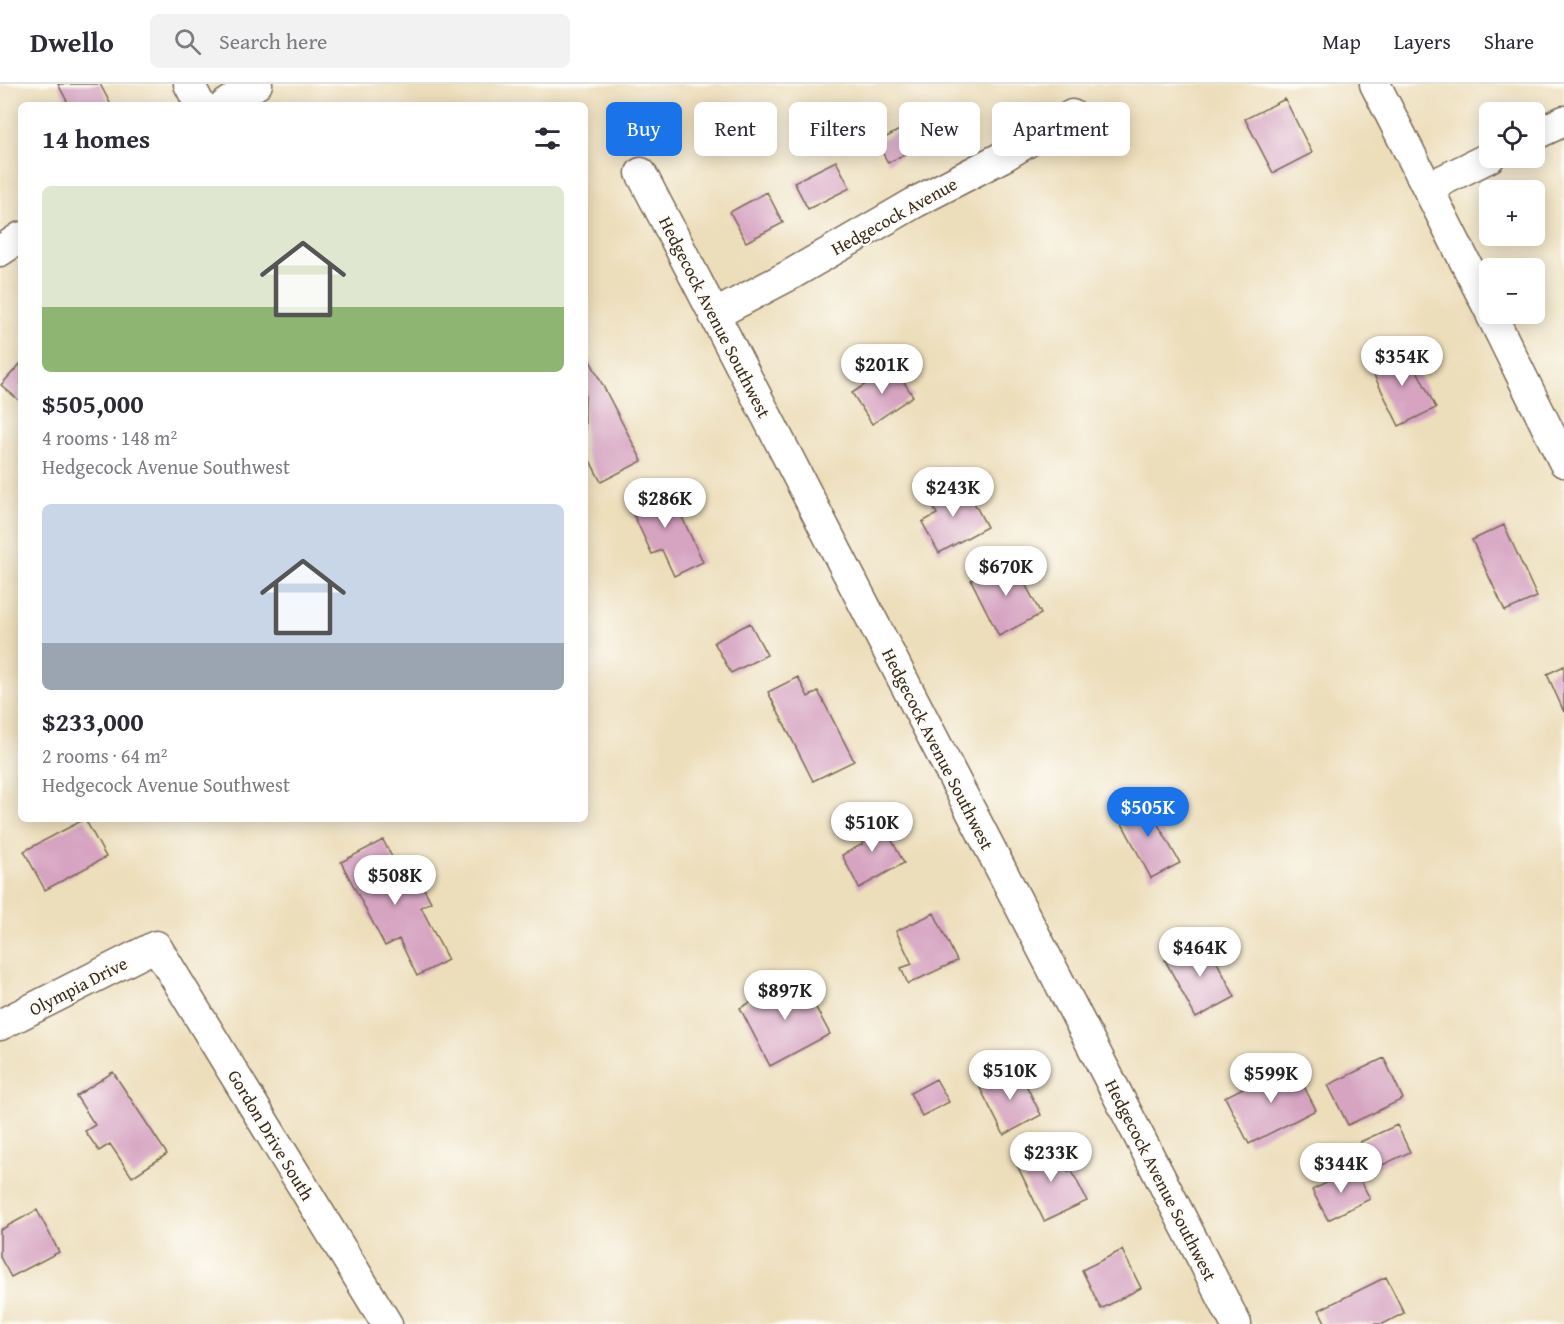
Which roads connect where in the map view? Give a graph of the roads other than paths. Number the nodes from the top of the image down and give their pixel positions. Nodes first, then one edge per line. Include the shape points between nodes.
1 (189, 84) edge
2 (257, 84) edge
3 (1375, 84) edge
4 (198, 102) edge
5 (230, 102) edge
6 (1564, 120) edge
7 (1545, 130) edge
8 (1004, 156) edge
9 (1479, 162) edge
10 (641, 173) dead end
11 (1429, 187) junction
12 (18, 239) edge
13 (0, 250) edge
14 (1479, 289) edge
15 (714, 315) junction
16 (1496, 324) edge
17 (1564, 462) edge
18 (156, 946) joint
19 (0, 1025) edge
20 (387, 1324) edge
21 (1236, 1324) edge

1 - 4 street
2 - 5 street
3 - 11 street
6 - 7 street
8 - 15 street, Hedgecock Avenue
9 - 11 street
10 - 15 street, Hedgecock Avenue Southwest
11 - 14 street
12 - 13 street
15 - 21 street, Hedgecock Avenue Southwest
16 - 17 street
18 - 19 street, Olympia Drive
18 - 20 street, Gordon Drive South

